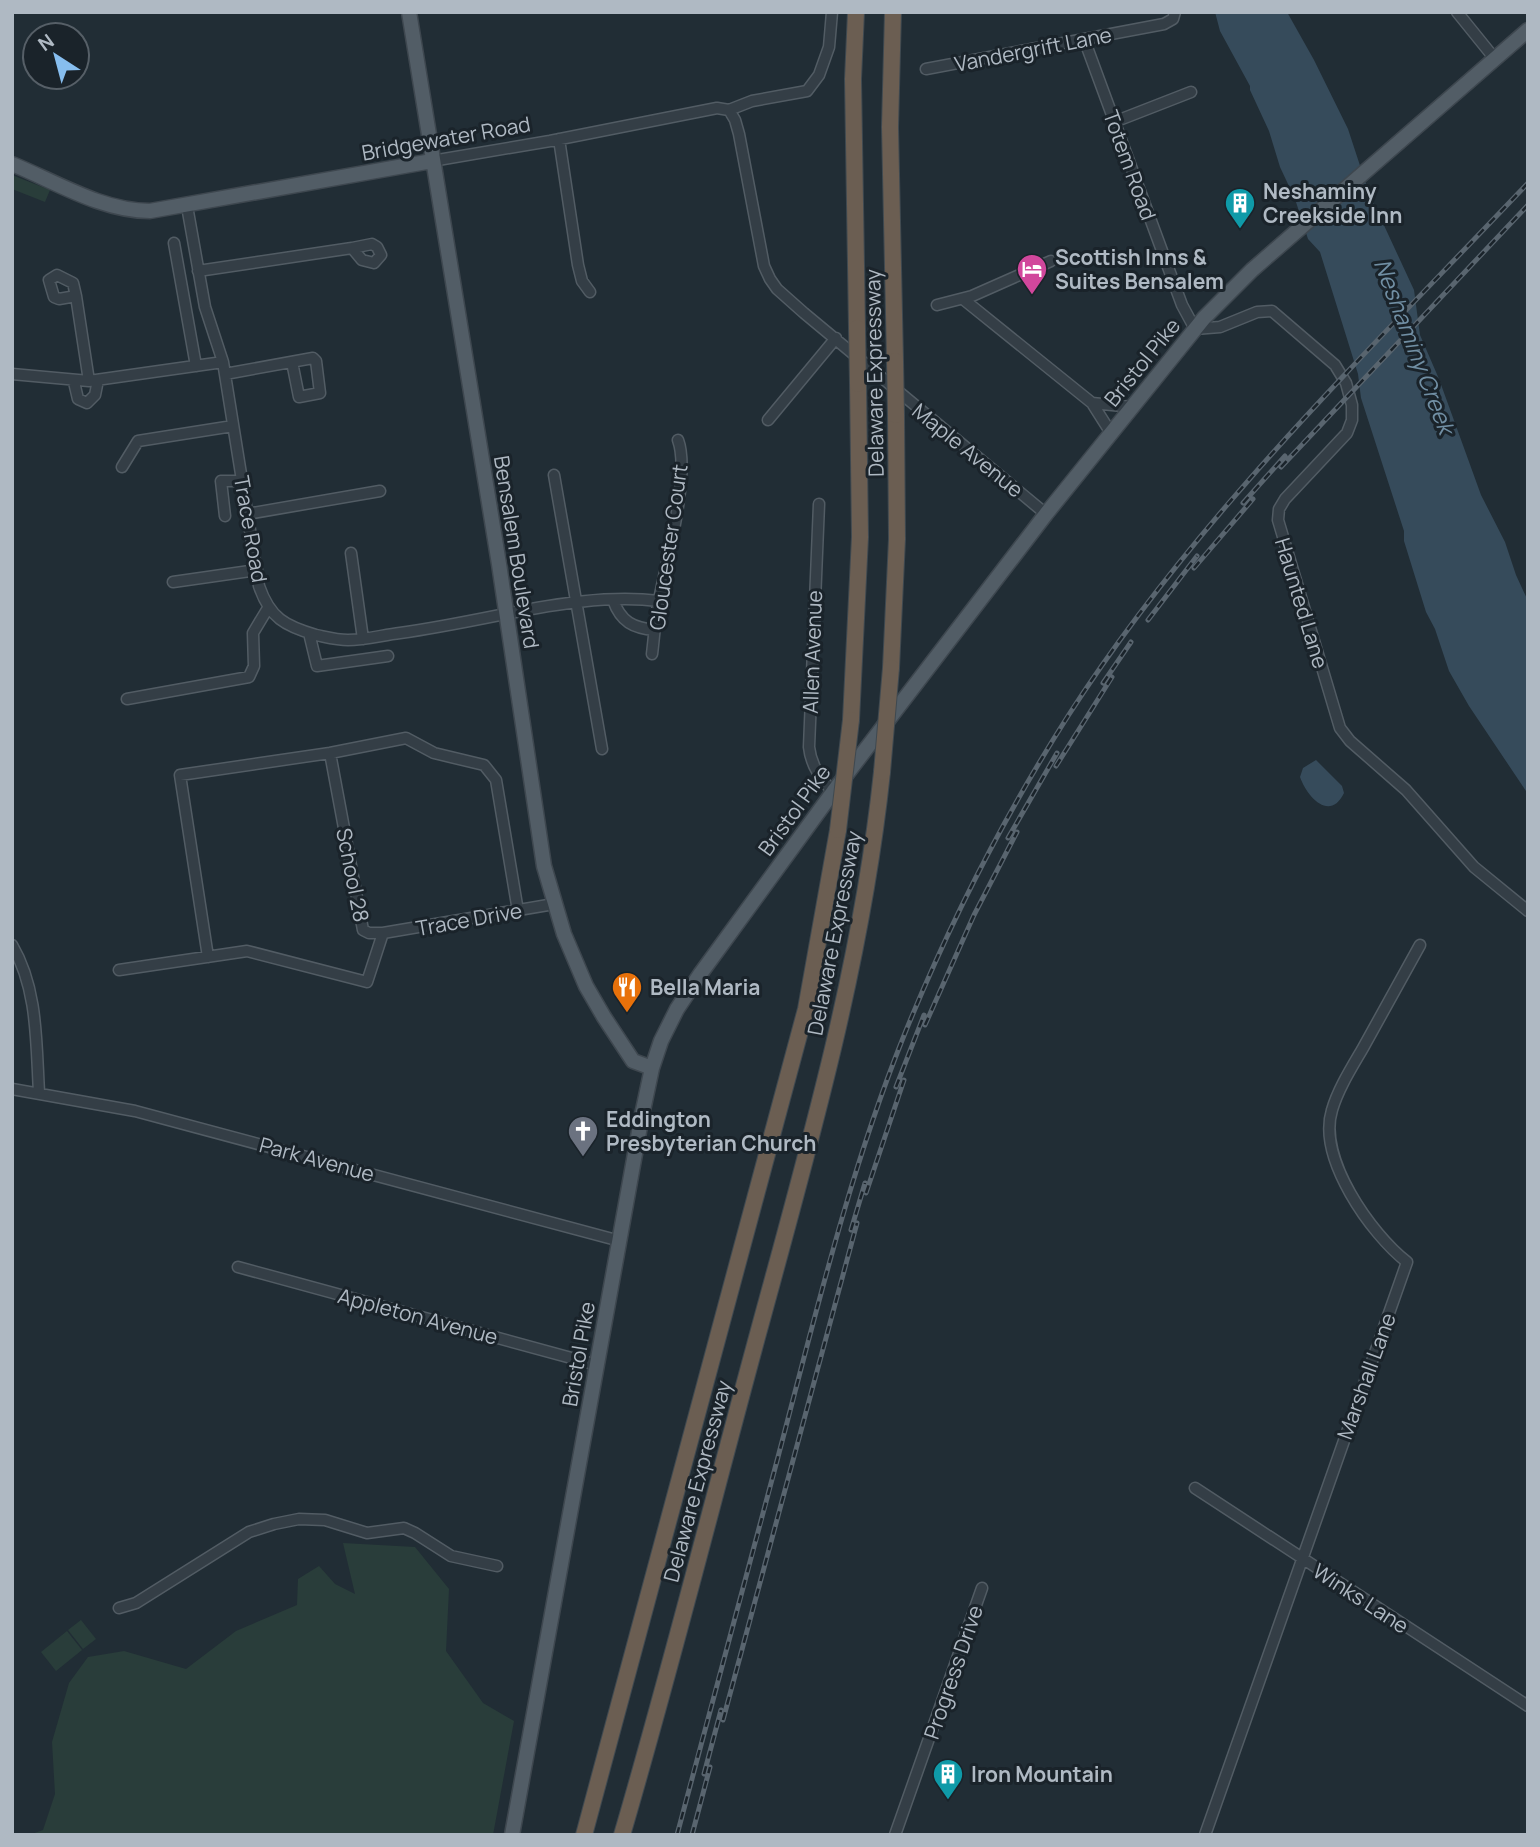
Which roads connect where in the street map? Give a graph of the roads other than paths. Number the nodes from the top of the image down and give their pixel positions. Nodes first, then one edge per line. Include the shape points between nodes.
1 (409, 12) edge
2 (832, 12) edge
3 (856, 12) edge
4 (893, 12) edge
5 (1175, 12) edge
6 (1457, 12) edge
7 (1528, 30) edge
8 (1084, 40) junction
9 (1495, 59) junction
10 (926, 69) dead end
11 (1191, 92) dead end
12 (729, 110) junction
13 (1114, 121) junction
14 (559, 139) junction
15 (432, 161) junction
16 (12, 164) edge
17 (187, 206) junction
18 (174, 243) dead end
19 (352, 248) dead end
20 (1051, 261) dead end
21 (198, 271) junction
22 (590, 292) dead end
23 (76, 296) dead end
24 (963, 299) junction
25 (937, 305) dead end
26 (1213, 308) junction
27 (1236, 321) junction
28 (1195, 329) junction
29 (836, 338) junction
30 (292, 362) dead end
31 (196, 366) junction
32 (224, 368) junction
33 (12, 374) edge
34 (94, 381) junction
35 (74, 382) junction
36 (1092, 403) junction
37 (1132, 407) junction
38 (768, 420) dead end
39 (233, 426) junction
40 (1111, 433) junction
41 (678, 440) dead end
42 (122, 467) dead end
43 (554, 475) dead end
44 (242, 481) junction
45 (380, 491) dead end
46 (819, 503) dead end
47 (247, 514) junction
48 (1046, 514) junction
49 (225, 516) dead end
50 (351, 553) dead end
51 (257, 570) junction
52 (173, 582) dead end
53 (613, 600) junction
54 (659, 601) junction
55 (575, 604) junction
56 (268, 608) junction
57 (506, 613) junction
58 (654, 630) junction
59 (309, 633) junction
60 (363, 639) junction
61 (652, 654) dead end
62 (388, 656) dead end
63 (127, 699) dead end
64 (602, 749) dead end
65 (330, 752) junction
66 (833, 792) junction
67 (554, 904) junction
68 (518, 911) junction
69 (1528, 911) edge
70 (383, 933) junction
71 (1420, 944) dead end
72 (12, 945) edge
73 (208, 957) junction
74 (119, 970) dead end
75 (652, 1068) junction
76 (12, 1089) edge
77 (39, 1092) junction
78 (620, 1241) junction
79 (238, 1267) dead end
80 (597, 1365) junction
81 (1195, 1488) dead end
82 (1303, 1559) junction
83 (497, 1566) dead end
84 (982, 1588) dead end
85 (119, 1608) dead end
86 (1528, 1706) edge
87 (512, 1835) edge
88 (584, 1835) edge
89 (622, 1835) edge
90 (895, 1835) edge
91 (1205, 1835) edge

1 - 15 main road, Bensalem Boulevard
2 - 12 street, Bridgewater Road via 830,47 807,91
3 - 88 highway, Delaware Expressway, bridge via 853,79 860,537 850,720 838,830 806,1009
4 - 89 highway, Delaware Expressway, bridge via 890,127 897,539 891,668 868,879 836,1038
5 - 8 street, Vandergrift Lane via 1164,24
6 - 9 street
7 - 9 main road, Bristol Pike
8 - 10 street, Vandergrift Lane
8 - 13 street, Totem Road
9 - 26 main road, Bristol Pike
11 - 13 street
12 - 14 street, Bridgewater Road via 717,108
12 - 29 street, Maple Avenue via 739,134 761,255 770,279
13 - 28 street, Totem Road
14 - 15 street, Bridgewater Road
14 - 22 street via 578,265
15 - 17 main road, Bridgewater Road
15 - 57 main road, Bensalem Boulevard
16 - 17 main road, Bridgewater Road via 123,208 150,211
17 - 21 street, Trace Road
18 - 31 street
19 - 21 street
20 - 24 street
21 - 32 street, Trace Road
23 - 34 street
24 - 25 street
24 - 36 street
26 - 27 street
26 - 28 main road, Bristol Pike
27 - 28 street, Haunted Lane
27 - 69 street, Haunted Lane via 1263,310 1276,313 1335,365 1351,397 1352,420 1347,433 1285,499 1278,520 1340,728 1411,795 1474,867
28 - 37 main road, Bristol Pike
29 - 38 street
29 - 48 street, Maple Avenue
30 - 32 street
31 - 32 street
31 - 34 street
32 - 39 street, Trace Road
33 - 35 street
34 - 35 street
34 - 35 street via 95,395 87,403 78,399
36 - 37 street
36 - 40 street
37 - 40 main road, Bristol Pike
39 - 42 street via 138,441
39 - 44 street, Trace Road
40 - 48 main road, Bristol Pike
41 - 54 street, Gloucester Court via 681,476
43 - 55 street
44 - 47 street, Trace Road
44 - 49 street via 221,481
45 - 47 street
46 - 66 street, Allen Avenue via 809,747 812,764
47 - 51 street, Trace Road
48 - 66 main road, Bristol Pike
50 - 60 street
51 - 52 street
51 - 56 street, Trace Road
53 - 54 street, Trace Road
53 - 55 street, Trace Road
53 - 58 street via 630,625
54 - 58 street, Gloucester Court
55 - 57 street, Trace Road
55 - 64 street
56 - 59 street, Trace Road via 282,622
56 - 63 street via 254,633 254,666 249,677
57 - 60 street, Trace Road
57 - 67 main road, Bensalem Boulevard via 541,849
58 - 61 street, Gloucester Court
59 - 60 street, Trace Road
59 - 62 street via 317,666
65 - 68 street via 406,738 434,753 484,765 496,780
65 - 70 street, School 28 via 363,930
65 - 73 street via 180,775
66 - 75 main road, Bristol Pike via 687,993
67 - 68 street, Trace Drive
67 - 75 main road, Bensalem Boulevard via 578,969 604,1017 633,1061
68 - 70 street, Trace Drive
70 - 73 street, School 28 via 367,982 247,951
71 - 82 street, Marshall Lane via 1331,1112 1331,1140 1357,1207 1373,1230 1407,1262
72 - 77 street via 28,976
73 - 74 street, School 28
75 - 78 main road, Bristol Pike
76 - 77 street, Park Avenue
77 - 78 street, Park Avenue via 135,1111
78 - 80 main road, Bristol Pike
79 - 80 street, Appleton Avenue
80 - 87 main road, Bristol Pike
81 - 82 street, Winks Lane
82 - 86 street, Winks Lane
82 - 91 street, Marshall Lane
83 - 85 street via 452,1556 404,1528 373,1533 325,1520 299,1519 249,1532 136,1603
84 - 90 street, Progress Drive

